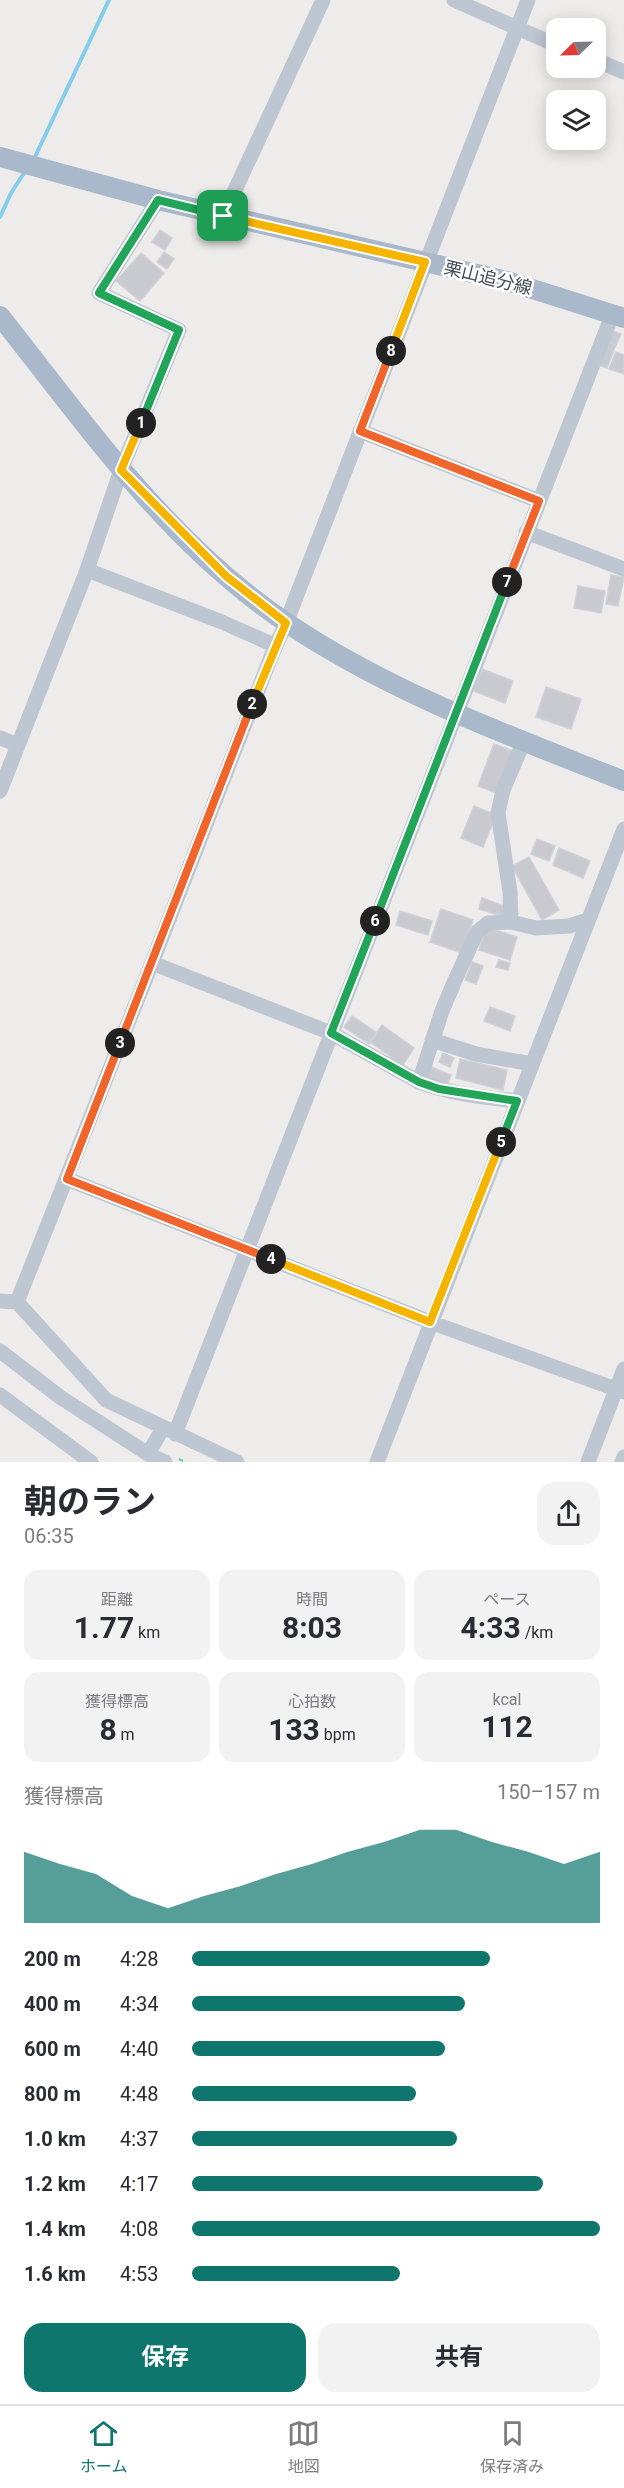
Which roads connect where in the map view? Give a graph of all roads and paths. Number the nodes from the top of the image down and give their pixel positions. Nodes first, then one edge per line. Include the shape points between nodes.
1 (323, 0) edge
2 (453, 0) edge
3 (528, 0) edge
4 (516, 29) junction
5 (546, 41) edge
6 (606, 64) edge
7 (624, 72) edge
8 (0, 157) edge
9 (158, 200) junction
10 (223, 216) junction
11 (425, 262) junction
12 (0, 316) edge
13 (618, 316) edge
14 (360, 431) junction
15 (121, 470) junction
16 (539, 501) junction
17 (526, 532) junction
18 (624, 569) edge
19 (87, 570) junction
20 (286, 623) junction
21 (276, 646) junction
22 (455, 714) junction
23 (0, 738) edge
24 (524, 741) junction
25 (18, 746) junction
26 (624, 781) edge
27 (0, 791) edge
28 (624, 829) edge
29 (588, 920) junction
30 (511, 922) junction
31 (152, 963) junction
32 (331, 1033) junction
33 (432, 1040) junction
34 (532, 1065) junction
35 (419, 1082) junction
36 (517, 1101) junction
37 (67, 1179) junction
38 (248, 1250) junction
39 (0, 1300) edge
40 (17, 1302) junction
41 (430, 1322) junction
42 (0, 1352) edge
43 (624, 1369) edge
44 (620, 1391) edge
45 (3, 1403) edge
46 (169, 1431) junction
47 (148, 1454) junction
48 (624, 1457) edge
49 (91, 1462) edge
50 (165, 1462) edge
51 (237, 1462) edge
52 (377, 1462) edge
53 (588, 1462) edge
54 (622, 1462) edge

1 - 10 street
2 - 4 street
3 - 4 street
4 - 5 street
4 - 11 street
6 - 7 street
8 - 9 main road, 栗山追分線
9 - 10 main road, 栗山追分線
9 - 15 street via 99,293 179,330
10 - 11 main road, 栗山追分線
11 - 13 main road, 栗山追分線 via 507,281
11 - 14 street
12 - 15 main road
13 - 16 street
14 - 16 street
14 - 20 street
15 - 19 street
15 - 20 main road via 226,576
16 - 17 street
17 - 18 street
17 - 22 street
19 - 21 street
19 - 25 street
20 - 21 street
20 - 22 main road via 391,684
21 - 31 street
22 - 24 main road
22 - 32 street
23 - 25 street
24 - 26 main road
24 - 30 street via 503,790 498,813
25 - 27 street
28 - 29 street
29 - 30 street via 569,926 536,928
29 - 34 street
30 - 33 street via 488,923 477,933
31 - 32 street
31 - 37 street
32 - 35 street
32 - 38 street
33 - 34 street
33 - 35 street
34 - 36 street
35 - 36 street via 469,1096
36 - 41 street
37 - 38 street
37 - 40 street
38 - 41 street
38 - 46 street
39 - 40 street
40 - 46 street via 106,1400
41 - 44 street
41 - 52 street
42 - 47 street via 60,1397
43 - 44 street
44 - 53 street
45 - 49 street
46 - 47 street
46 - 51 street
47 - 50 street
48 - 54 street

